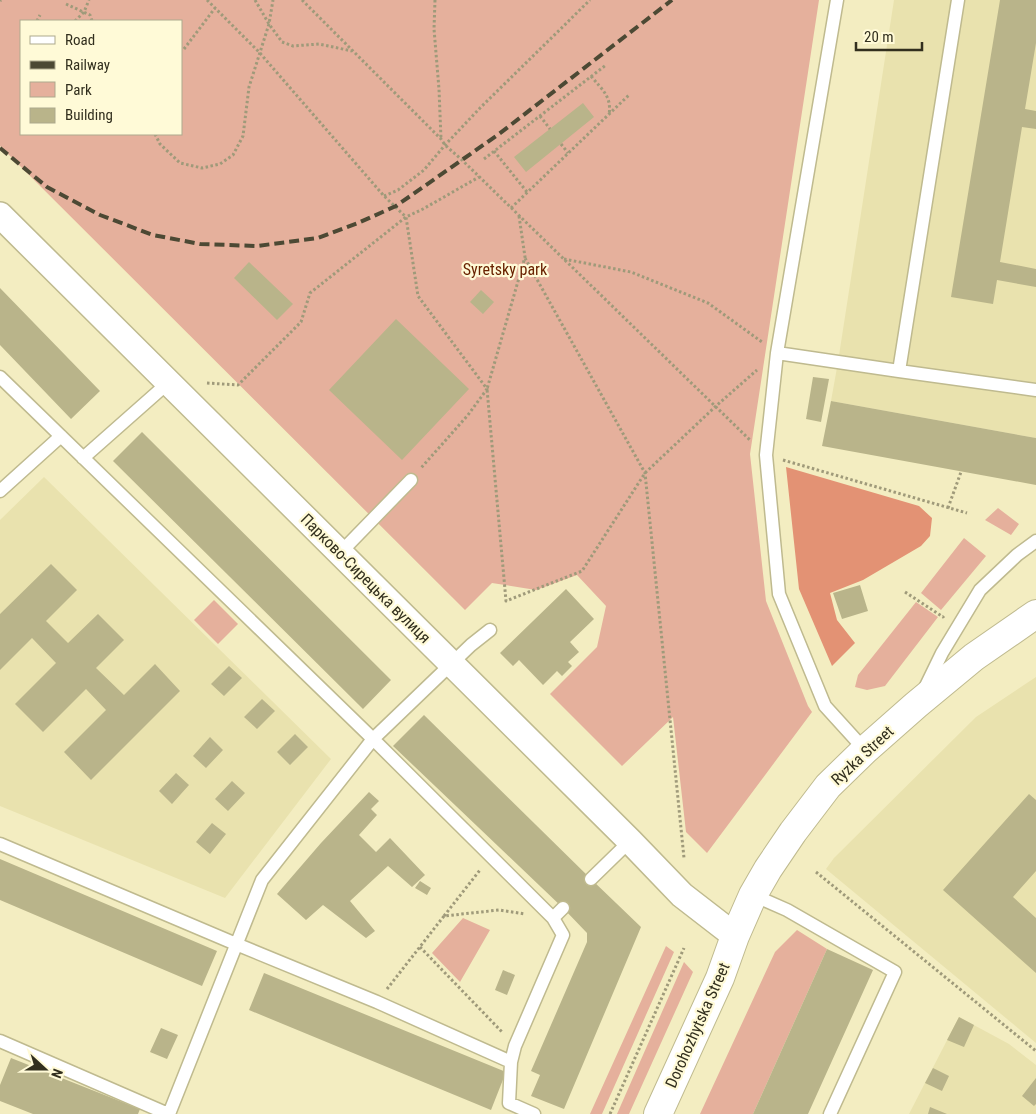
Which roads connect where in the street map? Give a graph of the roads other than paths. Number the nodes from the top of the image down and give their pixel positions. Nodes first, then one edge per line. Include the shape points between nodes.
1 (837, 0) edge
2 (958, 0) edge
3 (0, 215) edge
4 (777, 353) junction
5 (899, 371) junction
6 (0, 377) edge
7 (169, 382) junction
8 (1036, 390) edge
9 (61, 436) junction
10 (83, 458) junction
11 (411, 480) road end
12 (0, 491) edge
13 (1036, 541) edge
14 (340, 552) junction
15 (1036, 614) edge
16 (490, 630) dead end
17 (452, 664) junction
18 (916, 705) junction
19 (372, 739) junction
20 (865, 750) junction
21 (630, 840) junction
22 (0, 844) edge
23 (591, 879) dead end
24 (753, 895) junction
25 (563, 908) dead end
26 (553, 918) junction
27 (735, 936) junction
28 (236, 944) junction
29 (0, 1041) edge
30 (511, 1062) junction
31 (528, 1113) edge
32 (169, 1114) edge
33 (658, 1114) edge
34 (830, 1114) edge

1 - 4 lane
2 - 5 lane
3 - 7 street, Парково-Сирецька вулиця
4 - 5 lane
4 - 20 lane via 766,455 779,594 825,706
5 - 8 lane
6 - 9 lane
7 - 10 lane
7 - 14 street, Парково-Сирецька вулиця
9 - 10 lane
9 - 12 lane
10 - 19 lane
11 - 14 lane
13 - 18 lane via 980,590 942,653
14 - 17 street, Парково-Сирецька вулиця
15 - 18 street, Ryzka Street via 974,657
16 - 17 lane
17 - 19 lane
17 - 21 street, Парково-Сирецька вулиця
18 - 20 street, Ryzka Street
19 - 26 lane
19 - 28 lane via 262,880
20 - 24 street, Ryzka Street via 828,786
21 - 23 lane
21 - 27 street, Парково-Сирецька вулиця via 682,895
22 - 28 lane
24 - 27 street, Ryzka Street
24 - 34 lane via 787,910 896,972
25 - 26 lane
26 - 30 lane via 564,935
27 - 33 street, Dorohozhytska Street via 720,978
28 - 30 lane via 378,1002
28 - 32 lane
29 - 32 lane
30 - 31 lane via 509,1103

